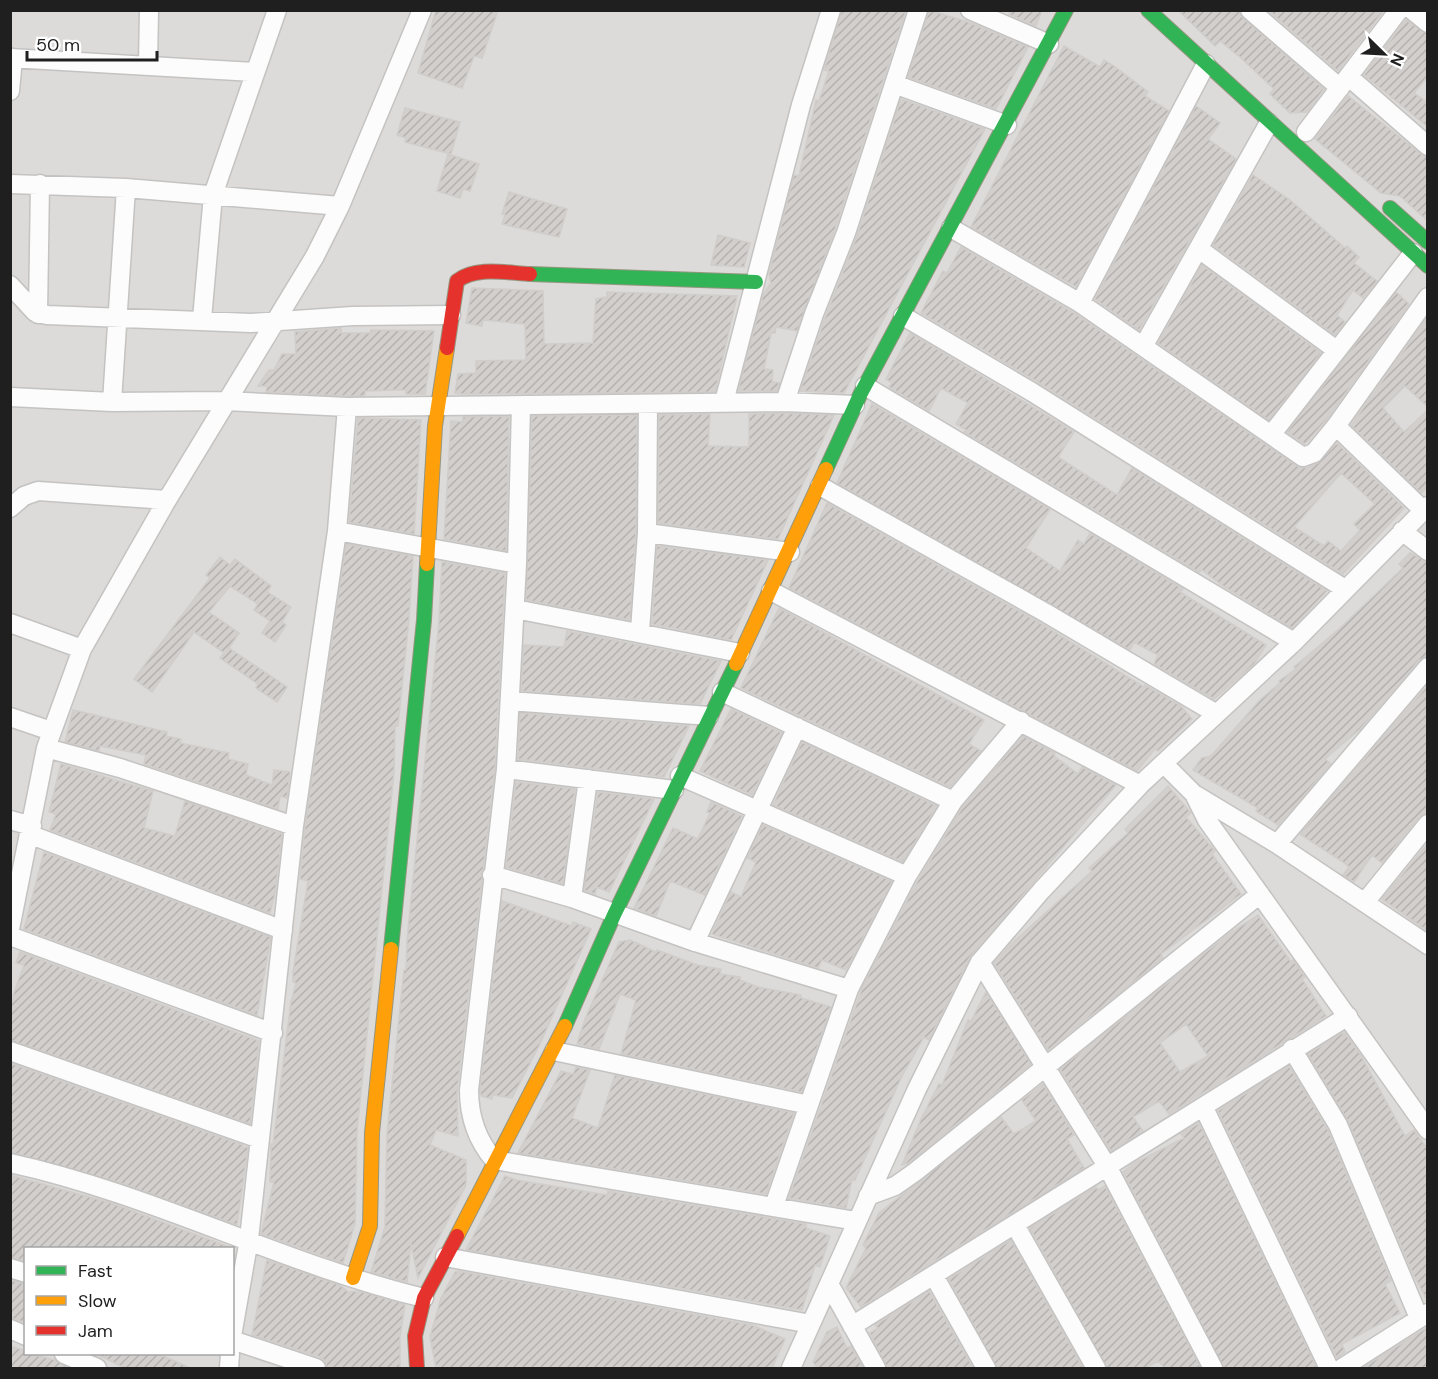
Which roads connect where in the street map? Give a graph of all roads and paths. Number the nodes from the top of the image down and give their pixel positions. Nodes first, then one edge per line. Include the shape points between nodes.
1 (149, 10) edge
2 (277, 10) edge
3 (422, 10) edge
4 (831, 10) edge
5 (918, 10) edge
6 (970, 10) edge
7 (1066, 10) edge
8 (1148, 10) edge
9 (1250, 10) edge
10 (1399, 10) edge
11 (1412, 10) edge
12 (1428, 23) edge
13 (1049, 44) junction
14 (12, 58) edge
15 (1206, 64) junction
16 (148, 65) junction
17 (254, 72) junction
18 (1345, 83) junction
19 (894, 84) junction
20 (10, 91) edge
21 (1269, 123) junction
22 (1007, 125) junction
23 (1306, 132) dead end
24 (1428, 146) edge
25 (10, 184) edge
26 (40, 184) junction
27 (126, 188) junction
28 (213, 195) junction
29 (1375, 195) dead end
30 (340, 206) junction
31 (951, 228) junction
32 (1420, 247) edge
33 (1199, 249) junction
34 (1428, 266) edge
35 (756, 282) junction
36 (10, 285) edge
37 (1428, 297) edge
38 (1080, 303) junction
39 (38, 314) junction
40 (451, 315) junction
41 (117, 316) junction
42 (903, 316) junction
43 (202, 319) junction
44 (275, 322) junction
45 (1144, 345) junction
46 (1335, 349) junction
47 (865, 386) junction
48 (10, 398) edge
49 (226, 401) junction
50 (112, 402) junction
51 (724, 402) junction
52 (785, 402) junction
53 (648, 405) junction
54 (855, 405) junction
55 (439, 406) junction
56 (521, 406) junction
57 (347, 407) junction
58 (1336, 426) junction
59 (1271, 435) junction
60 (820, 486) junction
61 (167, 500) junction
62 (10, 508) edge
63 (1425, 508) edge
64 (337, 531) junction
65 (1402, 531) junction
66 (647, 533) junction
67 (428, 549) junction
68 (1428, 551) edge
69 (790, 552) junction
70 (517, 564) junction
71 (1345, 589) junction
72 (771, 591) junction
73 (515, 609) junction
74 (10, 622) edge
75 (640, 631) junction
76 (1294, 642) junction
77 (82, 649) junction
78 (740, 652) junction
79 (1428, 667) edge
80 (722, 692) junction
81 (510, 701) junction
82 (1215, 713) junction
83 (709, 716) junction
84 (10, 717) edge
85 (1021, 721) junction
86 (797, 727) junction
87 (49, 739) junction
88 (1164, 764) junction
89 (507, 769) junction
90 (588, 779) junction
91 (677, 783) junction
92 (1140, 785) junction
93 (1194, 794) junction
94 (953, 801) junction
95 (756, 810) junction
96 (10, 820) edge
97 (1428, 824) edge
98 (294, 826) junction
99 (31, 830) junction
100 (1276, 844) junction
101 (492, 875) junction
102 (907, 876) junction
103 (1260, 894) junction
104 (572, 898) junction
105 (1365, 902) junction
106 (614, 915) junction
107 (10, 929) edge
108 (283, 930) junction
109 (10, 936) edge
110 (695, 942) junction
111 (1428, 945) edge
112 (980, 962) junction
113 (849, 989) junction
114 (1347, 1016) junction
115 (273, 1033) junction
116 (1292, 1049) junction
117 (10, 1051) edge
118 (554, 1051) junction
119 (1046, 1066) junction
120 (809, 1105) junction
121 (1204, 1108) junction
122 (1428, 1130) edge
123 (260, 1139) junction
124 (494, 1160) junction
125 (10, 1163) edge
126 (1107, 1166) junction
127 (868, 1196) junction
128 (774, 1206) junction
129 (856, 1221) junction
130 (1015, 1225) junction
131 (249, 1239) junction
132 (445, 1257) junction
133 (934, 1276) junction
134 (353, 1278) junction
135 (829, 1284) junction
136 (424, 1298) junction
137 (1423, 1315) edge
138 (811, 1324) junction
139 (234, 1326) edge
140 (852, 1326) junction
141 (10, 1329) edge
142 (24, 1335) edge
143 (234, 1339) edge
144 (68, 1355) edge
145 (97, 1368) edge
146 (316, 1368) edge
147 (417, 1368) edge
148 (791, 1368) edge
149 (876, 1368) edge
150 (987, 1368) edge
151 (1096, 1368) edge
152 (1213, 1368) edge
153 (1329, 1368) edge
154 (1342, 1368) edge

1 - 16 street
2 - 17 street
3 - 30 street
4 - 35 street via 801,105
5 - 19 street
6 - 13 street
7 - 13 street
8 - 15 street
9 - 18 street
10 - 18 street
11 - 12 street
13 - 22 street
14 - 16 street
14 - 20 street
15 - 21 street
15 - 38 street
16 - 17 street
17 - 28 street
18 - 23 street
18 - 24 street
19 - 22 street
19 - 52 street
21 - 32 street
21 - 33 street
22 - 31 street
25 - 26 street
26 - 27 street
26 - 39 street
27 - 28 street
27 - 41 street
28 - 30 street
28 - 43 street
29 - 32 street
30 - 44 street
31 - 38 street
31 - 42 street
32 - 34 street
32 - 46 street
33 - 45 street
33 - 46 street
35 - 40 street via 473,272 457,281
35 - 51 street
36 - 39 street
37 - 58 street
38 - 45 street
39 - 41 street
40 - 44 street via 343,316
40 - 55 street
41 - 43 street
41 - 50 street
42 - 47 street
42 - 71 street via 1032,392
43 - 44 street
44 - 49 street
45 - 59 street
46 - 59 street
47 - 54 street
47 - 76 street
48 - 50 street
49 - 50 street
49 - 57 street
49 - 61 street
51 - 52 street
51 - 53 street
52 - 54 street
53 - 56 street
53 - 66 street
54 - 60 street
55 - 56 street
55 - 57 street
55 - 67 street
56 - 70 street
57 - 64 street
58 - 59 street via 1308,457 1298,455
58 - 63 street
60 - 69 street
60 - 82 street
61 - 62 street via 38,491
61 - 77 street
63 - 65 street
64 - 67 street
64 - 98 street
65 - 68 street
65 - 71 street
66 - 69 street
66 - 75 street
67 - 70 street
67 - 134 street via 372,1133 370,1226
69 - 72 street
70 - 73 street
71 - 76 street
72 - 78 street
72 - 85 street
73 - 75 street
73 - 81 street
74 - 77 street
75 - 78 street
76 - 82 street
77 - 87 street
78 - 80 street
79 - 100 street
80 - 83 street
80 - 86 street
81 - 83 street
81 - 89 street
82 - 88 street
83 - 91 street
84 - 87 street
85 - 92 street
85 - 94 street
86 - 94 street
86 - 95 street
87 - 98 street via 120,768
87 - 99 street
88 - 92 street
88 - 93 street
89 - 90 street
89 - 101 street
90 - 91 street
90 - 104 street
91 - 95 street
91 - 106 street
92 - 112 street
93 - 100 street
93 - 103 street via 1207,820
94 - 102 street
95 - 102 street
95 - 110 street
96 - 99 street
97 - 105 street
98 - 108 street
99 - 107 street
99 - 108 street
100 - 105 street
101 - 104 street
101 - 124 street via 469,1108 479,1138
102 - 113 street
103 - 114 street
103 - 119 street
104 - 106 street
105 - 111 street
106 - 110 street
106 - 118 street
108 - 115 street
109 - 115 street
110 - 113 street
112 - 119 street
112 - 127 street
113 - 120 street
114 - 116 street
114 - 122 street
115 - 123 street
116 - 121 street
116 - 137 street via 1338,1125
117 - 123 street
118 - 120 street
118 - 124 street
119 - 126 street
119 - 127 street via 915,1172 895,1186
120 - 128 street
121 - 126 street
121 - 153 street
123 - 131 street
124 - 128 street
124 - 132 street
125 - 131 street
126 - 130 street
126 - 152 street
127 - 129 street
128 - 129 street
129 - 135 street
130 - 133 street
130 - 151 street
131 - 134 street
131 - 139 street
132 - 136 street
132 - 138 street
133 - 140 street
133 - 150 street
134 - 136 street
135 - 138 street
135 - 140 street
136 - 147 street via 415,1336
137 - 154 street
138 - 148 street
140 - 149 street
141 - 142 street
143 - 146 street
144 - 145 street

